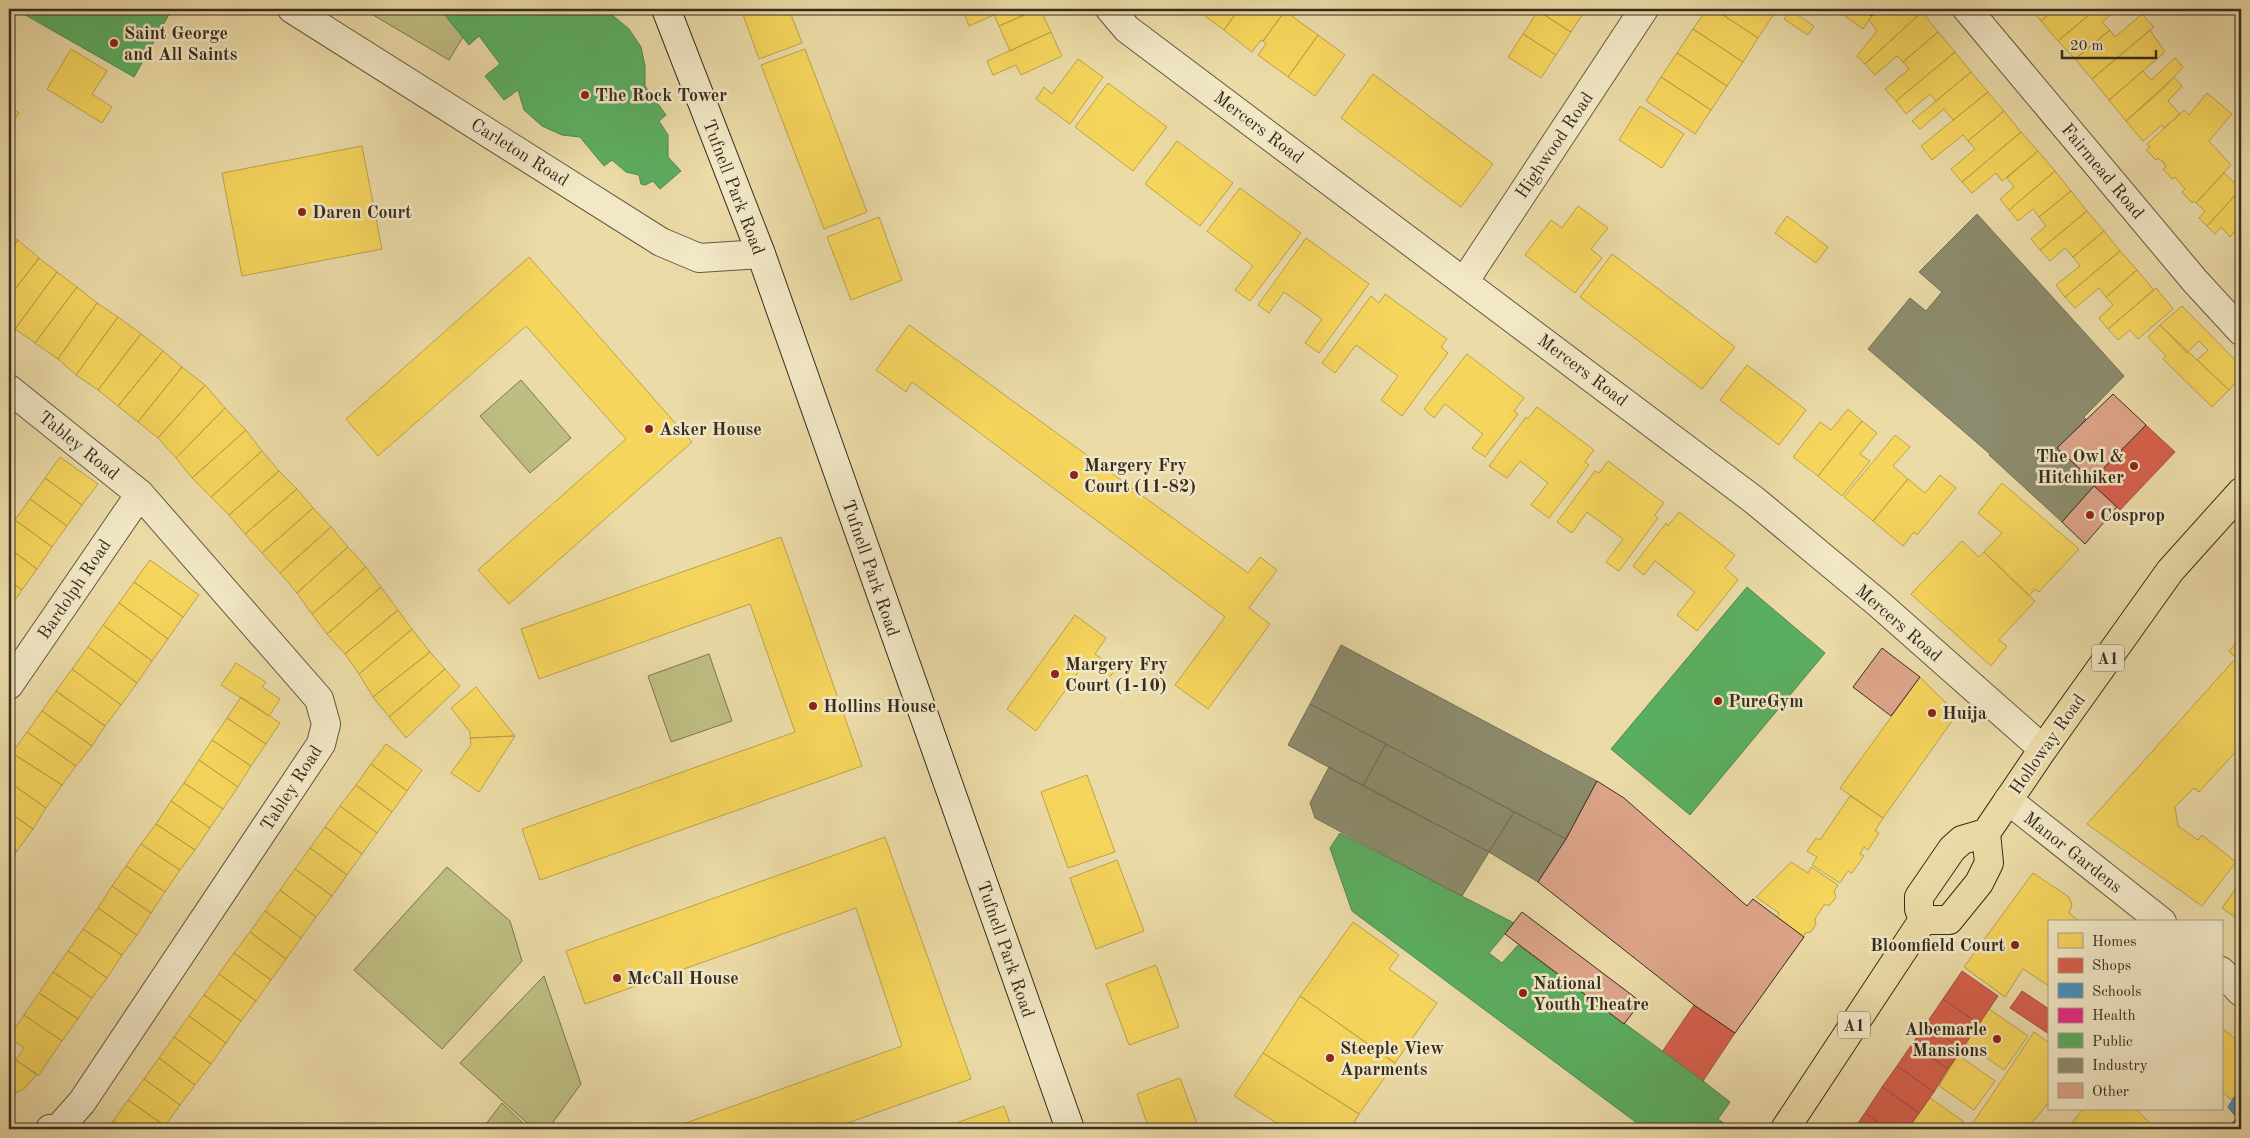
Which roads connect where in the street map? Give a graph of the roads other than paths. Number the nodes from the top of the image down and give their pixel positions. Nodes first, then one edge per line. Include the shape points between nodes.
1 (292, 9) edge
2 (666, 9) edge
3 (1644, 9) edge
4 (1967, 9) edge
5 (1126, 16) edge
6 (760, 254) junction
7 (1464, 282) junction
8 (2241, 331) edge
9 (9, 388) edge
10 (2241, 492) edge
11 (140, 494) junction
12 (9, 685) edge
13 (2043, 749) junction
14 (2008, 800) junction
15 (1986, 833) junction
16 (1923, 920) junction
17 (2159, 920) edge
18 (2222, 972) edge
19 (2241, 992) edge
20 (50, 1129) edge
21 (1070, 1129) edge
22 (1785, 1129) edge

1 - 6 street, Carleton Road via 661,242 699,258
2 - 6 street, Tufnell Park Road
3 - 7 street, Highwood Road
4 - 8 street, Fairmead Road via 2194,281
5 - 7 street, Mercers Road
6 - 21 street, Tufnell Park Road
7 - 13 street, Mercers Road via 1754,500
9 - 11 street, Tabley Road
10 - 13 highway, Holloway Road / A1 via 2170,571
11 - 12 street, Bardolph Road
11 - 20 street, Tabley Road via 319,699 326,724 321,744 82,1102 59,1128
13 - 14 highway, Holloway Road / A1
14 - 15 highway, Holloway Road / A1
14 - 17 street, Manor Gardens
15 - 16 highway via 1957,843 1927,883 1918,903
15 - 16 highway via 1990,860 1979,883 1946,921
16 - 22 highway, A1
18 - 19 street

